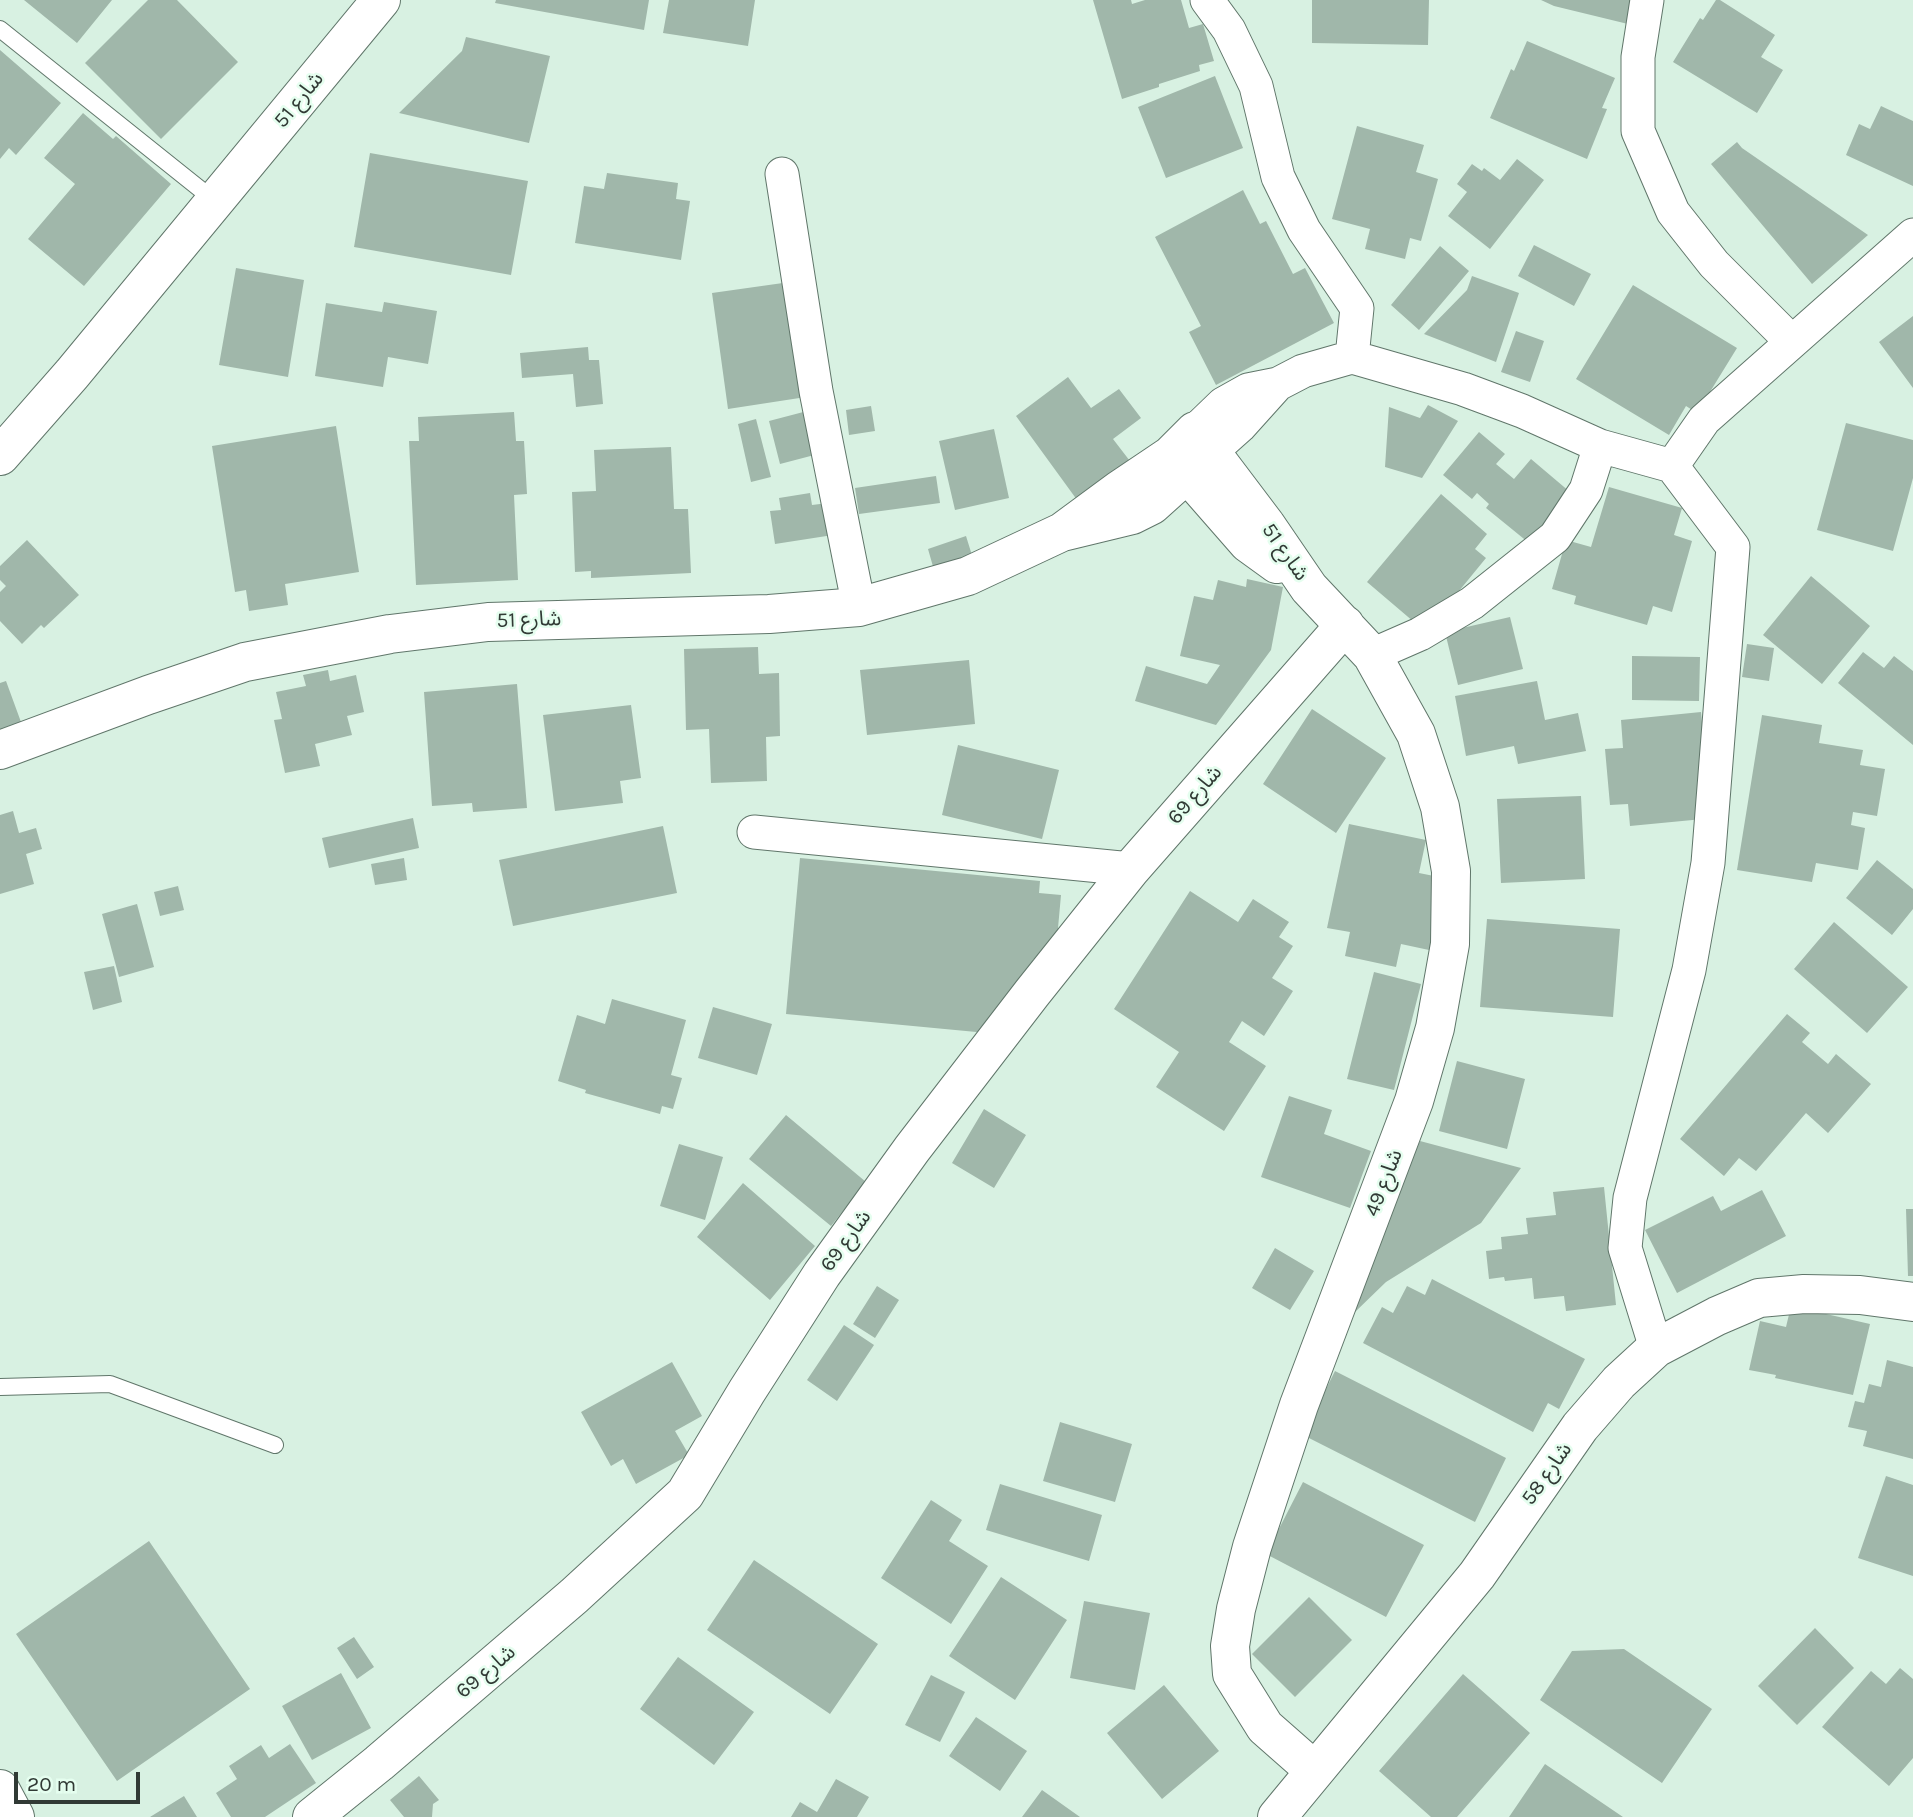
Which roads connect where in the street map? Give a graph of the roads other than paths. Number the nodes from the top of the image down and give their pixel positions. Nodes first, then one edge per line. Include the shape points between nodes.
1 (381, 0) edge
2 (1207, 0) edge
3 (1647, 0) edge
4 (0, 29) edge
5 (782, 174) dead end
6 (215, 201) junction
7 (1913, 235) edge
8 (1791, 341) junction
9 (1352, 357) junction
10 (1600, 446) junction
11 (1191, 453) junction
12 (0, 456) edge
13 (1672, 466) junction
14 (1310, 588) joint
15 (859, 607) junction
16 (1345, 625) junction
17 (1372, 655) junction
18 (0, 750) edge
19 (754, 831) dead end
20 (1130, 869) junction
21 (1913, 1302) edge
22 (1656, 1348) junction
23 (0, 1387) edge
24 (275, 1445) dead end
25 (1315, 1771) junction
26 (0, 1789) edge
27 (15, 1817) edge
28 (312, 1817) edge
29 (1277, 1817) edge

1 - 6 street, شارع 51
2 - 9 street via 1229,30 1256,86 1278,177 1304,230 1357,308
3 - 8 street via 1638,57 1638,131 1673,212 1714,264
4 - 6 lane
5 - 15 street via 816,391
6 - 12 street, شارع 51
7 - 8 street
8 - 13 street via 1704,420
9 - 10 street via 1475,394
9 - 11 street via 1248,390 1223,404
10 - 13 street
10 - 17 street via 1586,490 1555,537 1472,603 1420,634
11 - 14 street, شارع 51
11 - 15 street, شارع 51 via 1119,490 1062,532 968,576
13 - 22 street via 1733,547 1708,863 1689,970 1630,1198 1625,1248
14 - 16 street, شارع 49
15 - 18 street, شارع 51 via 488,622 390,634 245,662
16 - 17 street, شارع 49
16 - 20 street, شارع 69
17 - 25 street, شارع 49 via 1416,734 1440,807 1451,871 1450,944 1435,1028 1414,1101 1299,1405 1236,1609 1230,1646 1232,1674 1265,1727
19 - 20 street
20 - 28 street, شارع 69 via 912,1149 822,1274 685,1494 575,1596
21 - 22 street, شارع 58 via 1860,1295 1759,1298
22 - 25 street, شارع 58 via 1580,1427 1476,1575
23 - 24 lane via 110,1384
25 - 29 street, شارع 58
26 - 27 street

